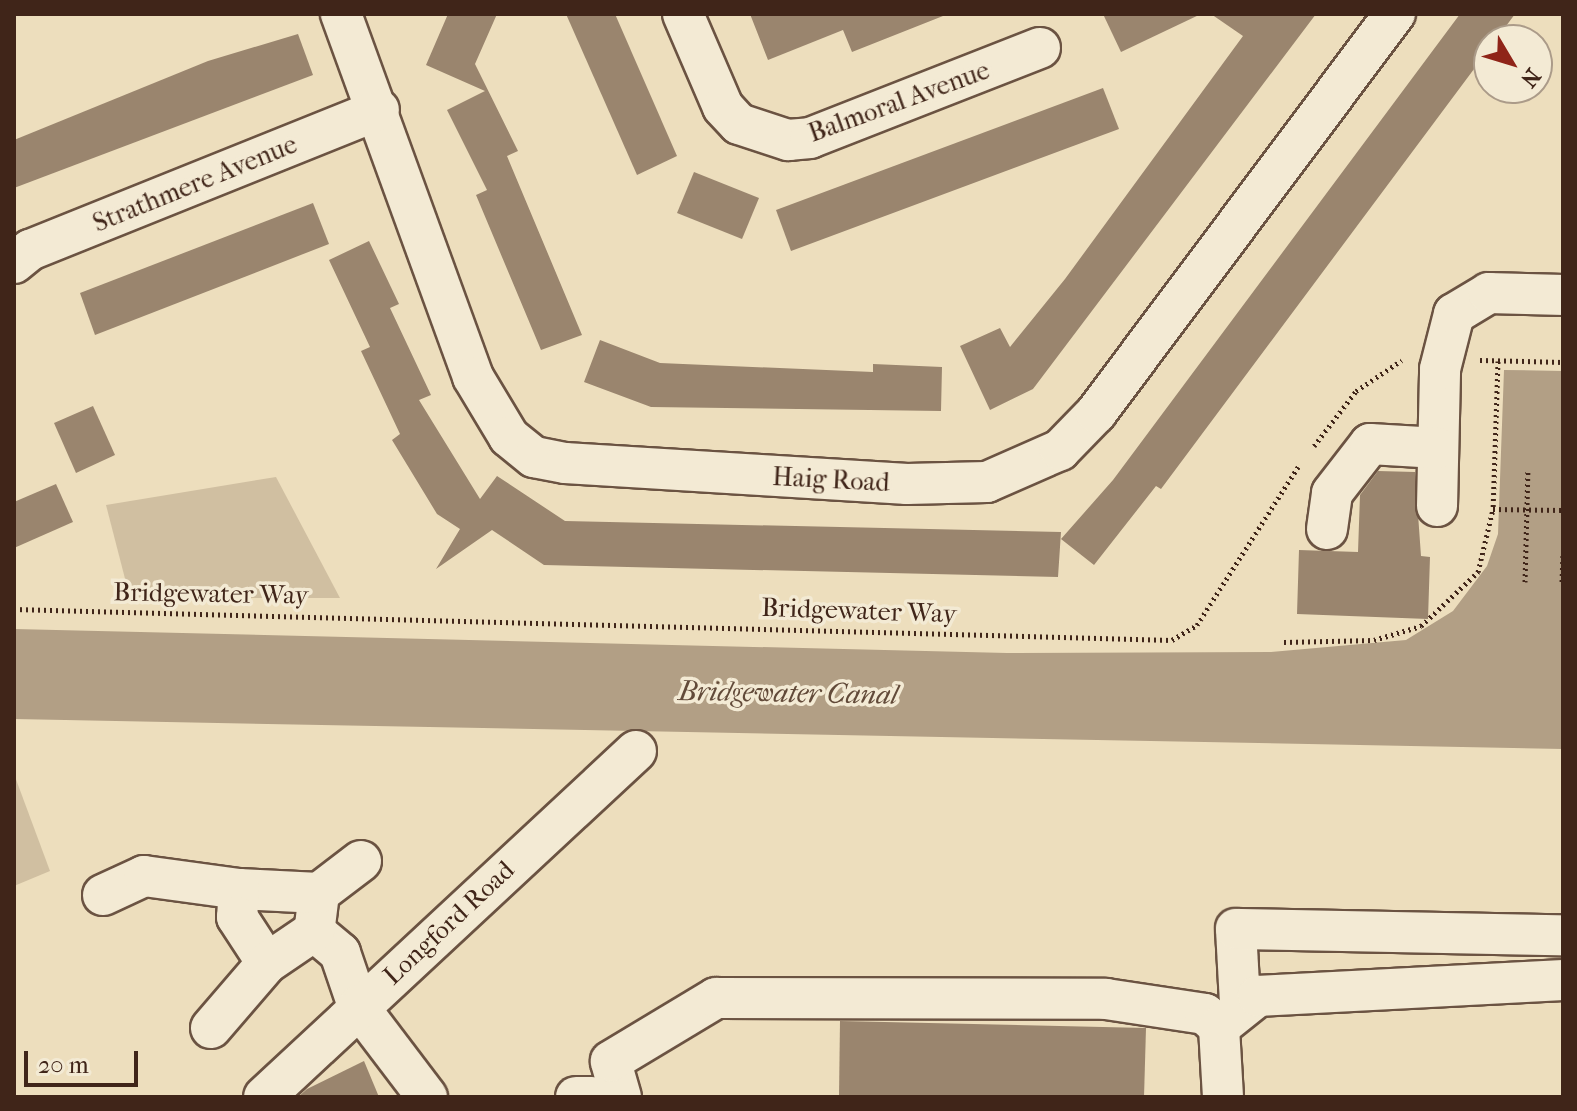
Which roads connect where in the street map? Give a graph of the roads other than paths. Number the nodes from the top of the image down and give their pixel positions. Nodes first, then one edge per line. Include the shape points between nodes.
1 (341, 14) edge
2 (683, 14) edge
3 (1395, 14) edge
4 (1040, 48) dead end
5 (379, 110) junction
6 (14, 263) edge
7 (1563, 295) edge
8 (1438, 448) junction
9 (1437, 506) dead end
10 (1327, 529) dead end
11 (636, 751) dead end
12 (361, 861) dead end
13 (239, 889) junction
14 (103, 895) dead end
15 (317, 912) junction
16 (1563, 935) edge
17 (267, 963) junction
18 (1563, 980) edge
19 (358, 1006) junction
20 (1229, 1015) junction
21 (211, 1028) dead end
22 (297, 1083) edge
23 (264, 1097) edge
24 (427, 1097) edge
25 (576, 1097) edge
26 (592, 1097) edge
27 (621, 1097) edge
28 (1223, 1097) edge

1 - 5 street, Haig Road
2 - 4 street, Balmoral Avenue via 723,107 739,124 788,140 810,138
3 - 5 street, Haig Road via 1096,413 1060,450 987,482 907,484 534,457 509,437 473,377
5 - 6 street, Strathmere Avenue via 30,250
7 - 8 street via 1470,299 1454,314 1441,358
8 - 9 street
8 - 10 street via 1370,444 1332,493
11 - 19 street, Longford Road
12 - 15 street
13 - 14 street via 144,876
13 - 15 street
13 - 17 street via 237,917
15 - 17 street
15 - 19 street via 340,953
16 - 20 street via 1236,929
17 - 21 street
18 - 20 street via 1258,996
19 - 22 street, Longford Road
19 - 24 street
20 - 27 street via 1106,999 716,998 611,1061
20 - 28 street
22 - 23 street, Longford Road
25 - 26 street

